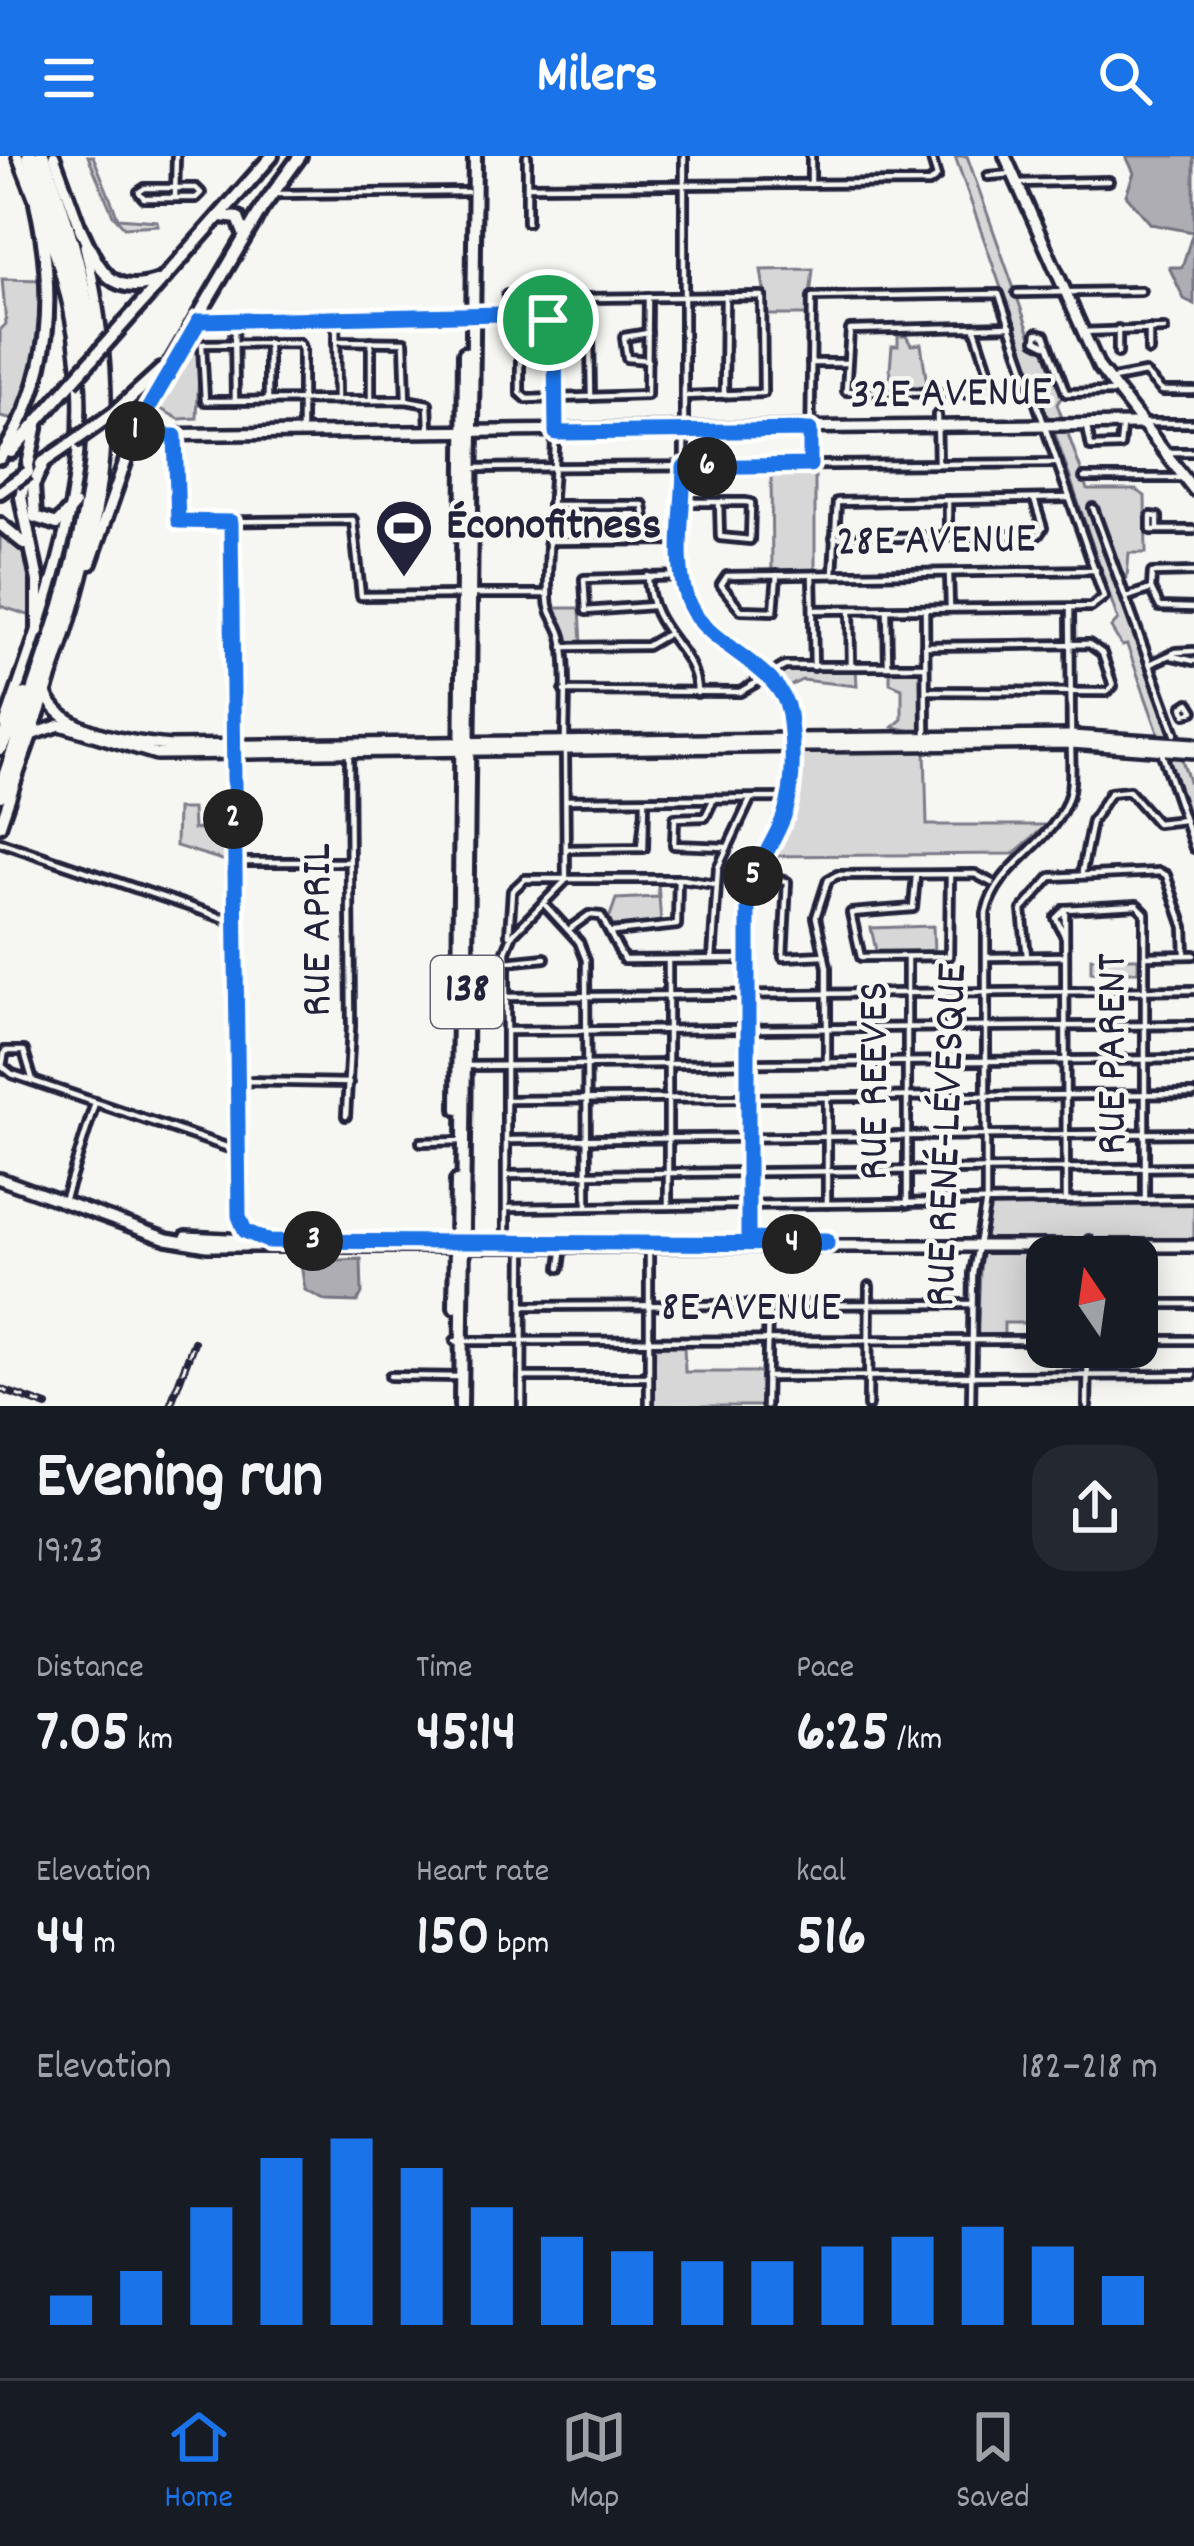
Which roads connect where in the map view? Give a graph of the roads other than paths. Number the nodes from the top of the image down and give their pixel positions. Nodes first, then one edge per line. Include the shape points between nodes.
1 (18, 156) edge
2 (30, 156) edge
3 (42, 156) edge
4 (54, 156) edge
5 (176, 156) edge
6 (272, 156) edge
7 (300, 156) edge
8 (471, 156) edge
9 (527, 156) edge
10 (685, 156) edge
11 (811, 156) edge
12 (931, 156) edge
13 (1005, 156) edge
14 (988, 176) dead end
15 (1014, 178) junction
16 (1109, 181) dead end
17 (811, 184) junction
18 (684, 185) junction
19 (527, 186) junction
20 (176, 188) junction
21 (280, 190) junction
22 (467, 191) junction
23 (176, 197) junction
24 (36, 203) junction
25 (217, 217) junction
26 (527, 222) dead end
27 (80, 228) junction
28 (245, 236) junction
29 (162, 280) junction
30 (535, 281) dead end
31 (1141, 291) dead end
32 (1063, 292) junction
33 (1017, 293) dead end
34 (507, 295) dead end
35 (684, 296) junction
36 (725, 296) junction
37 (648, 297) junction
38 (206, 303) junction
39 (546, 313) junction
40 (509, 316) junction
41 (469, 317) junction
42 (336, 318) junction
43 (234, 319) junction
44 (219, 320) junction
45 (194, 323) junction
46 (1011, 326) junction
47 (975, 328) junction
48 (1118, 329) junction
49 (1149, 329) junction
50 (1164, 329) dead end
51 (1082, 332) junction
52 (648, 333) junction
53 (336, 341) junction
54 (371, 341) junction
55 (234, 342) junction
56 (268, 342) junction
57 (1046, 345) dead end
58 (1149, 351) dead end
59 (1118, 353) dead end
60 (648, 359) junction
61 (811, 363) junction
62 (846, 363) junction
63 (169, 365) junction
64 (1107, 381) junction
65 (1114, 392) junction
66 (1194, 392) edge
67 (724, 395) junction
68 (684, 396) junction
69 (591, 397) junction
70 (556, 398) junction
71 (235, 400) junction
72 (268, 400) junction
73 (302, 400) junction
74 (337, 400) junction
75 (371, 400) junction
76 (406, 400) junction
77 (937, 415) dead end
78 (1194, 423) edge
79 (37, 424) junction
80 (1140, 424) junction
81 (1088, 427) junction
82 (1122, 427) junction
83 (938, 428) junction
84 (1047, 428) junction
85 (810, 430) junction
86 (683, 431) junction
87 (469, 433) junction
88 (556, 433) junction
89 (429, 434) junction
90 (133, 435) junction
91 (302, 435) junction
92 (175, 436) junction
93 (1162, 452) junction
94 (1194, 452) edge
95 (0, 461) edge
96 (44, 462) junction
97 (1058, 463) junction
98 (938, 464) junction
99 (810, 465) junction
100 (684, 467) junction
101 (469, 468) junction
102 (556, 468) junction
103 (1084, 478) dead end
104 (1184, 478) junction
105 (1194, 490) edge
106 (0, 492) edge
107 (1071, 497) junction
108 (1034, 499) junction
109 (948, 500) junction
110 (684, 502) junction
111 (719, 502) junction
112 (74, 505) junction
113 (550, 505) junction
114 (1093, 508) dead end
115 (231, 522) junction
116 (0, 524) edge
117 (1158, 530) dead end
118 (1194, 530) edge
119 (948, 536) junction
120 (834, 538) junction
121 (647, 540) junction
122 (683, 540) junction
123 (548, 541) junction
124 (30, 550) junction
125 (90, 563) junction
126 (1096, 570) junction
127 (1194, 572) edge
128 (949, 573) junction
129 (833, 574) junction
130 (777, 575) junction
131 (812, 575) junction
132 (648, 576) junction
133 (683, 576) junction
134 (1151, 589) junction
135 (467, 594) junction
136 (548, 594) junction
137 (1126, 597) junction
138 (652, 606) junction
139 (1070, 607) junction
140 (950, 608) junction
141 (1194, 608) edge
142 (887, 609) junction
143 (925, 609) junction
144 (813, 610) junction
145 (850, 610) junction
146 (38, 631) junction
147 (666, 635) junction
148 (1070, 644) junction
149 (926, 646) junction
150 (563, 647) junction
151 (1194, 651) edge
152 (1172, 656) junction
153 (1194, 661) edge
154 (1150, 664) junction
155 (850, 666) junction
156 (888, 666) junction
157 (925, 666) junction
158 (814, 667) junction
159 (765, 679) junction
160 (1071, 689) junction
161 (926, 691) junction
162 (36, 692) junction
163 (564, 692) junction
164 (697, 693) junction
165 (1183, 711) dead end
166 (1168, 716) junction
167 (1175, 734) dead end
168 (32, 735) junction
169 (1071, 739) junction
170 (790, 741) junction
171 (926, 741) junction
172 (0, 743) edge
173 (128, 744) junction
174 (565, 744) junction
175 (466, 746) junction
176 (1160, 746) junction
177 (349, 747) junction
178 (232, 748) junction
179 (1194, 748) edge
180 (25, 752) junction
181 (0, 772) edge
182 (0, 794) edge
183 (750, 798) junction
184 (789, 798) junction
185 (714, 799) junction
186 (566, 800) junction
187 (645, 800) junction
188 (1184, 820) junction
189 (0, 826) edge
190 (0, 842) edge
191 (726, 847) junction
192 (1194, 848) edge
193 (566, 849) junction
194 (234, 862) junction
195 (350, 862) junction
196 (755, 872) junction
197 (1082, 872) junction
198 (916, 875) junction
199 (950, 875) junction
200 (678, 879) junction
201 (566, 880) junction
202 (715, 884) junction
203 (994, 884) junction
204 (545, 905) junction
205 (235, 922) junction
206 (509, 924) junction
207 (520, 927) junction
208 (569, 930) junction
209 (613, 932) junction
210 (508, 941) junction
211 (825, 955) junction
212 (1185, 955) junction
213 (1194, 955) edge
214 (986, 956) junction
215 (1027, 956) junction
216 (1065, 956) junction
217 (1145, 956) junction
218 (545, 958) dead end
219 (907, 958) junction
220 (712, 959) junction
221 (748, 959) junction
222 (668, 960) junction
223 (506, 962) junction
224 (1145, 990) junction
225 (1194, 990) edge
226 (1066, 991) junction
227 (986, 992) junction
228 (907, 993) junction
229 (747, 994) junction
230 (827, 994) junction
231 (668, 995) junction
232 (587, 996) junction
233 (507, 997) junction
234 (1146, 1025) junction
235 (1194, 1025) edge
236 (1066, 1026) junction
237 (986, 1027) junction
238 (827, 1028) junction
239 (907, 1028) junction
240 (747, 1029) junction
241 (587, 1030) junction
242 (668, 1030) junction
243 (507, 1031) junction
244 (1194, 1059) edge
245 (1066, 1060) junction
246 (1145, 1060) junction
247 (986, 1061) junction
248 (907, 1062) junction
249 (827, 1063) junction
250 (668, 1064) junction
251 (748, 1064) junction
252 (587, 1065) junction
253 (462, 1066) junction
254 (506, 1066) junction
255 (33, 1082) junction
256 (236, 1082) junction
257 (349, 1083) junction
258 (1194, 1094) edge
259 (1066, 1095) junction
260 (1145, 1095) junction
261 (986, 1096) junction
262 (907, 1097) junction
263 (827, 1098) junction
264 (668, 1099) junction
265 (747, 1099) junction
266 (507, 1100) junction
267 (587, 1100) junction
268 (95, 1103) junction
269 (346, 1116) dead end
270 (1145, 1133) junction
271 (1194, 1133) edge
272 (1066, 1134) junction
273 (907, 1136) junction
274 (986, 1136) junction
275 (827, 1137) junction
276 (748, 1138) junction
277 (586, 1139) junction
278 (668, 1139) junction
279 (507, 1140) junction
280 (461, 1141) junction
281 (422, 1142) dead end
282 (238, 1151) junction
283 (1145, 1167) junction
284 (1194, 1167) edge
285 (985, 1169) junction
286 (1066, 1169) junction
287 (907, 1170) junction
288 (827, 1171) junction
289 (748, 1172) junction
290 (668, 1173) junction
291 (507, 1174) junction
292 (586, 1174) junction
293 (0, 1176) edge
294 (64, 1199) junction
295 (1194, 1199) edge
296 (1145, 1200) junction
297 (986, 1201) junction
298 (1066, 1202) junction
299 (827, 1204) junction
300 (907, 1204) junction
301 (748, 1205) junction
302 (668, 1206) junction
303 (587, 1207) junction
304 (507, 1208) junction
305 (239, 1216) junction
306 (208, 1239) junction
307 (268, 1241) junction
308 (563, 1242) junction
309 (650, 1242) junction
310 (748, 1242) junction
311 (979, 1242) junction
312 (506, 1243) junction
313 (523, 1243) junction
314 (1194, 1243) edge
315 (239, 1244) junction
316 (314, 1244) junction
317 (460, 1244) junction
318 (1026, 1245) edge
319 (1158, 1245) edge
320 (560, 1268) dead end
321 (869, 1286) dead end
322 (767, 1304) junction
323 (869, 1304) junction
324 (972, 1304) junction
325 (1158, 1304) edge
326 (1194, 1304) edge
327 (649, 1305) junction
328 (523, 1306) junction
329 (767, 1340) junction
330 (868, 1340) junction
331 (971, 1340) junction
332 (1026, 1340) edge
333 (1158, 1340) edge
334 (1194, 1340) edge
335 (459, 1341) junction
336 (523, 1341) junction
337 (649, 1341) junction
338 (1088, 1368) edge
339 (390, 1376) dead end
340 (971, 1376) junction
341 (1088, 1376) junction
342 (1194, 1376) edge
343 (458, 1377) junction
344 (522, 1377) junction
345 (649, 1377) junction
346 (766, 1377) junction
347 (868, 1377) junction
348 (458, 1402) edge
349 (522, 1406) edge
350 (649, 1406) edge
351 (766, 1406) edge
352 (868, 1406) edge
353 (971, 1406) edge
354 (1088, 1406) edge

1 - 24 main road
2 - 162 highway via 79,304 90,423 76,541
3 - 162 highway via 87,296 99,410 86,532
4 - 27 main road
5 - 20 street
6 - 25 main road
7 - 21 main road
8 - 22 main road, 138
8 - 41 main road, 138
9 - 19 street
10 - 18 street
11 - 17 street
12 - 17 street via 936,180
13 - 15 main road
14 - 15 street
15 - 16 street
15 - 32 main road
17 - 18 street
18 - 19 street
18 - 35 street
19 - 26 street
20 - 23 street
20 - 23 street via 201,193
20 - 23 street via 139,192
21 - 22 street
21 - 28 main road
22 - 41 main road, 138
24 - 95 main road via 48,262 48,329 32,397
24 - 112 main road via 61,271 77,356
25 - 28 main road via 238,218
25 - 29 main road
27 - 29 main road via 113,283 134,288
27 - 125 main road via 100,317 107,403
28 - 38 main road
29 - 79 main road, bridge
30 - 39 street
31 - 32 street
32 - 33 street
32 - 51 main road
34 - 40 street
35 - 36 street
35 - 37 street
35 - 68 street
36 - 67 street
36 - 67 street via 764,298 764,390
37 - 52 street
37 - 69 street via 582,302
38 - 44 street
38 - 45 main road
39 - 40 street
39 - 70 street
40 - 41 street
40 - 70 street via 520,351 520,395
41 - 42 street
41 - 87 main road, 138
42 - 43 street
42 - 53 street
43 - 44 street
43 - 55 street
44 - 45 street
45 - 63 main road
46 - 47 street
46 - 61 street via 999,294 812,297
46 - 84 street
47 - 62 street via 854,329 846,336
47 - 62 street via 993,384 988,394 851,395
48 - 49 street
48 - 51 street
48 - 59 street
49 - 50 street
49 - 58 street
51 - 64 main road
52 - 60 street
52 - 60 street via 624,335 627,358
53 - 54 street
53 - 74 street
54 - 75 street
54 - 76 street via 404,342
55 - 56 street
55 - 71 street
55 - 71 street via 202,344 203,400
56 - 72 street
56 - 73 street via 299,344
57 - 65 street via 1066,393
60 - 69 street via 647,395
61 - 62 street
61 - 85 street
63 - 90 main road
63 - 96 main road, bridge
64 - 65 main road
64 - 66 street via 1145,373 1162,391
65 - 80 main road
67 - 68 street
68 - 86 street
69 - 70 street
70 - 88 street
71 - 72 street
72 - 73 street
73 - 74 street
73 - 91 street
74 - 75 street
75 - 76 street
76 - 89 street via 427,401
77 - 83 street
78 - 80 street, 32E AVENUE
79 - 95 main road
79 - 124 main road via 21,481
80 - 82 main road, 32E AVENUE
80 - 93 main road
81 - 82 main road, 32E AVENUE
81 - 82 street via 1091,447 1120,446
81 - 84 main road, 32E AVENUE
83 - 84 main road, 32E AVENUE
83 - 85 main road, 32E AVENUE
83 - 98 street
84 - 97 street
85 - 86 main road, 32E AVENUE
85 - 99 street
86 - 88 main road, 32E AVENUE
86 - 100 street
87 - 88 main road, 32E AVENUE
87 - 89 main road, 32E AVENUE
87 - 101 main road, 138
88 - 102 street
89 - 91 main road, 32E AVENUE
90 - 92 main road, 32E AVENUE
90 - 125 main road
91 - 92 main road, 32E AVENUE
92 - 115 street via 178,521
93 - 94 street
93 - 104 main road
96 - 106 main road, bridge
96 - 112 main road via 33,482 33,514 54,525
97 - 98 street
97 - 107 street
98 - 99 street
99 - 100 street
100 - 102 street
100 - 110 street
101 - 102 street
101 - 135 main road, 138
102 - 113 street
103 - 104 street
104 - 105 main road
107 - 108 street
107 - 126 street
108 - 109 street
108 - 119 street via 1041,534
109 - 119 street
109 - 120 street via 837,502
110 - 111 street
110 - 122 street
111 - 111 street via 752,504 750,540 719,537
112 - 146 main road
113 - 121 street via 643,505
113 - 123 street
114 - 137 street
115 - 135 street via 353,520 361,596
115 - 178 street
116 - 124 main road
117 - 118 street
119 - 120 street
120 - 129 street
121 - 122 street
121 - 123 street
122 - 133 street
123 - 136 street
124 - 146 main road
125 - 162 main road
126 - 128 street, 28E AVENUE
126 - 139 street via 1102,601
127 - 134 street via 1152,573
128 - 129 street, 28E AVENUE
128 - 140 street
129 - 131 street, 28E AVENUE
130 - 130 street, 28E AVENUE via 725,576 721,585 741,610 774,611
130 - 131 street, 28E AVENUE
131 - 144 street
132 - 133 street
132 - 138 street
132 - 138 street via 586,578 583,608
133 - 159 street via 699,620
134 - 137 street
134 - 141 street via 1160,607
135 - 136 street
135 - 175 main road, 138
136 - 150 street
137 - 154 street
138 - 147 street
139 - 140 street
139 - 148 street
140 - 143 street
142 - 143 street
142 - 145 street
142 - 156 street
143 - 149 street
144 - 145 street
144 - 158 street
145 - 155 street
146 - 172 main road
147 - 150 street via 647,646
147 - 164 street via 694,665
148 - 149 street
148 - 160 street
148 - 160 street via 1102,653 1112,690
149 - 157 street
150 - 163 street
151 - 152 street
152 - 153 street
152 - 154 street
154 - 166 street
155 - 156 street
155 - 158 street
156 - 157 street
157 - 161 street
158 - 159 street via 782,667
159 - 164 street via 745,692
159 - 170 street via 785,701
160 - 161 street
160 - 169 street
161 - 171 street
162 - 168 main road
162 - 172 highway
162 - 173 main road via 60,716
162 - 180 highway
162 - 181 highway
162 - 182 highway
163 - 164 street
163 - 174 street
165 - 166 street
166 - 167 street
168 - 173 main road via 56,725
168 - 180 main road
169 - 171 main road
169 - 176 main road
169 - 203 street via 1062,810
170 - 171 main road
170 - 174 main road
170 - 184 street
173 - 178 main road via 156,754
174 - 175 main road
174 - 186 street
175 - 177 main road
175 - 253 main road, 138
176 - 179 main road
176 - 188 street
177 - 178 main road
177 - 195 street, RUE APRIL
178 - 194 street
180 - 189 main road
183 - 184 street
183 - 185 street
183 - 191 street
184 - 196 street
185 - 187 street
185 - 191 street via 705,817 675,818 674,844
186 - 187 street
186 - 193 street
187 - 193 street via 641,848
188 - 192 street
188 - 197 street via 1157,823 1130,791 1110,793 1088,832
190 - 205 street
191 - 202 street
193 - 201 street
194 - 195 street
194 - 205 street
195 - 257 street, RUE APRIL
196 - 211 street via 787,882 783,957
196 - 221 street
197 - 212 street via 1165,874
197 - 215 street via 1051,877 1025,904
198 - 199 street
198 - 211 street via 837,875 823,887 817,906
198 - 219 street via 914,908 850,913 861,957
199 - 203 street
199 - 219 street via 950,953
200 - 201 street
200 - 202 street
200 - 209 street via 677,925
201 - 204 street
201 - 206 street via 519,883
202 - 220 street
203 - 214 street, RUE RENÉ-LÉVESQUE
204 - 207 street
204 - 208 street
205 - 256 street
206 - 207 street
206 - 210 street
207 - 210 street
208 - 209 street via 594,914
208 - 232 street via 585,954
209 - 222 street via 621,959
210 - 223 street
211 - 230 street
212 - 213 street
212 - 217 street
214 - 215 street
214 - 227 street, RUE RENÉ-LÉVESQUE
215 - 216 street
216 - 217 street, RUE PARENT via 1064,909 1142,908
216 - 226 street
217 - 224 street, RUE PARENT
218 - 223 street
219 - 228 street, RUE REEVES
220 - 221 street
220 - 222 street
221 - 229 street
222 - 231 street
223 - 233 street
224 - 225 street
224 - 226 street
224 - 234 street, RUE PARENT
226 - 227 street
226 - 236 street
227 - 228 street
227 - 237 street, RUE RENÉ-LÉVESQUE
228 - 230 street
228 - 239 street, RUE REEVES
229 - 230 street
229 - 231 street
229 - 240 street
230 - 238 street
231 - 232 street
231 - 242 street
232 - 233 street
232 - 241 street
233 - 243 street
234 - 235 street
234 - 236 street
234 - 246 street, RUE PARENT
236 - 237 street
236 - 245 street
237 - 239 street
237 - 247 street, RUE RENÉ-LÉVESQUE
238 - 239 street
238 - 240 street
238 - 249 street
239 - 248 street, RUE REEVES
240 - 242 street
240 - 251 street
241 - 242 street
241 - 243 street
241 - 252 street
242 - 250 street
243 - 254 street
244 - 246 street
245 - 246 street
245 - 247 street
245 - 259 street
246 - 260 street, RUE PARENT
247 - 248 street
247 - 261 street, RUE RENÉ-LÉVESQUE
248 - 249 street
248 - 262 street, RUE REEVES
249 - 251 street
250 - 251 street
250 - 252 street
250 - 264 street
251 - 265 street
252 - 254 street
252 - 267 street
253 - 254 street
253 - 280 main road, 138
254 - 266 street
255 - 255 street via 24,1051 5,1051 6,1071
255 - 268 street
256 - 257 street
256 - 282 street
257 - 269 street, RUE APRIL
258 - 260 street
259 - 260 street
259 - 261 street
259 - 272 street
260 - 270 street, RUE PARENT
261 - 262 street
261 - 274 street, RUE RENÉ-LÉVESQUE
262 - 263 street
262 - 273 street, RUE REEVES
263 - 265 street
263 - 275 street
264 - 265 street
264 - 267 street
264 - 278 street
265 - 276 street
266 - 267 street
266 - 279 street
267 - 277 street
268 - 282 street
268 - 294 street
270 - 271 street
270 - 272 street
270 - 283 street, RUE PARENT
272 - 274 street
272 - 286 street
273 - 274 street
273 - 275 street
273 - 287 street, RUE REEVES
274 - 285 street, RUE RENÉ-LÉVESQUE
275 - 276 street
275 - 288 street
276 - 278 street
276 - 289 street
277 - 278 street
277 - 279 street
277 - 292 street
278 - 290 street
279 - 291 street
280 - 281 street
280 - 317 main road, 138
282 - 305 street
283 - 284 street
283 - 286 street
283 - 296 street, RUE PARENT
285 - 286 street
285 - 287 street
285 - 297 street, RUE RENÉ-LÉVESQUE
286 - 298 street
287 - 288 street
287 - 300 street, RUE REEVES
288 - 289 street
288 - 299 street
289 - 290 street
289 - 301 street
290 - 292 street
290 - 302 street
291 - 292 street
291 - 304 street
292 - 303 street
293 - 294 main road
294 - 306 main road
294 - 315 main road via 167,1239
295 - 296 street
296 - 298 street
297 - 298 street
297 - 300 street
297 - 311 street, RUE RENÉ-LÉVESQUE
299 - 300 street
299 - 301 street
301 - 302 street
301 - 310 street
302 - 303 street
303 - 304 street
304 - 312 street
305 - 306 main road via 228,1232
305 - 307 main road via 245,1231
305 - 315 street
306 - 315 main road
307 - 315 main road
307 - 316 main road
308 - 309 main road
308 - 313 main road
308 - 320 street
309 - 310 main road
309 - 327 street
310 - 311 main road
311 - 318 main road
311 - 324 street, RUE RENÉ-LÉVESQUE
312 - 313 main road
312 - 317 main road
313 - 328 street
314 - 319 main road
315 - 316 main road
316 - 317 main road
317 - 335 main road, 138
321 - 323 street
322 - 323 street
322 - 327 street
322 - 329 street
323 - 324 street
323 - 330 street
324 - 331 street, RUE RENÉ-LÉVESQUE
325 - 326 street
327 - 328 street
327 - 337 street
328 - 336 street
329 - 330 street, 8E AVENUE
329 - 337 street, 8E AVENUE
329 - 346 street
330 - 331 street, 8E AVENUE
330 - 347 street
331 - 332 street, 8E AVENUE
331 - 340 street, RUE RENÉ-LÉVESQUE
333 - 334 street
335 - 336 street, 8E AVENUE
335 - 343 main road, 138
336 - 337 street, 8E AVENUE
336 - 344 street
337 - 345 street
338 - 341 street
339 - 343 street
340 - 341 street
340 - 347 street
340 - 353 street, RUE RENÉ-LÉVESQUE
341 - 342 street
341 - 354 street
343 - 348 main road, 138
344 - 345 street
344 - 349 street
345 - 350 street
346 - 347 street
346 - 351 street
347 - 352 street

